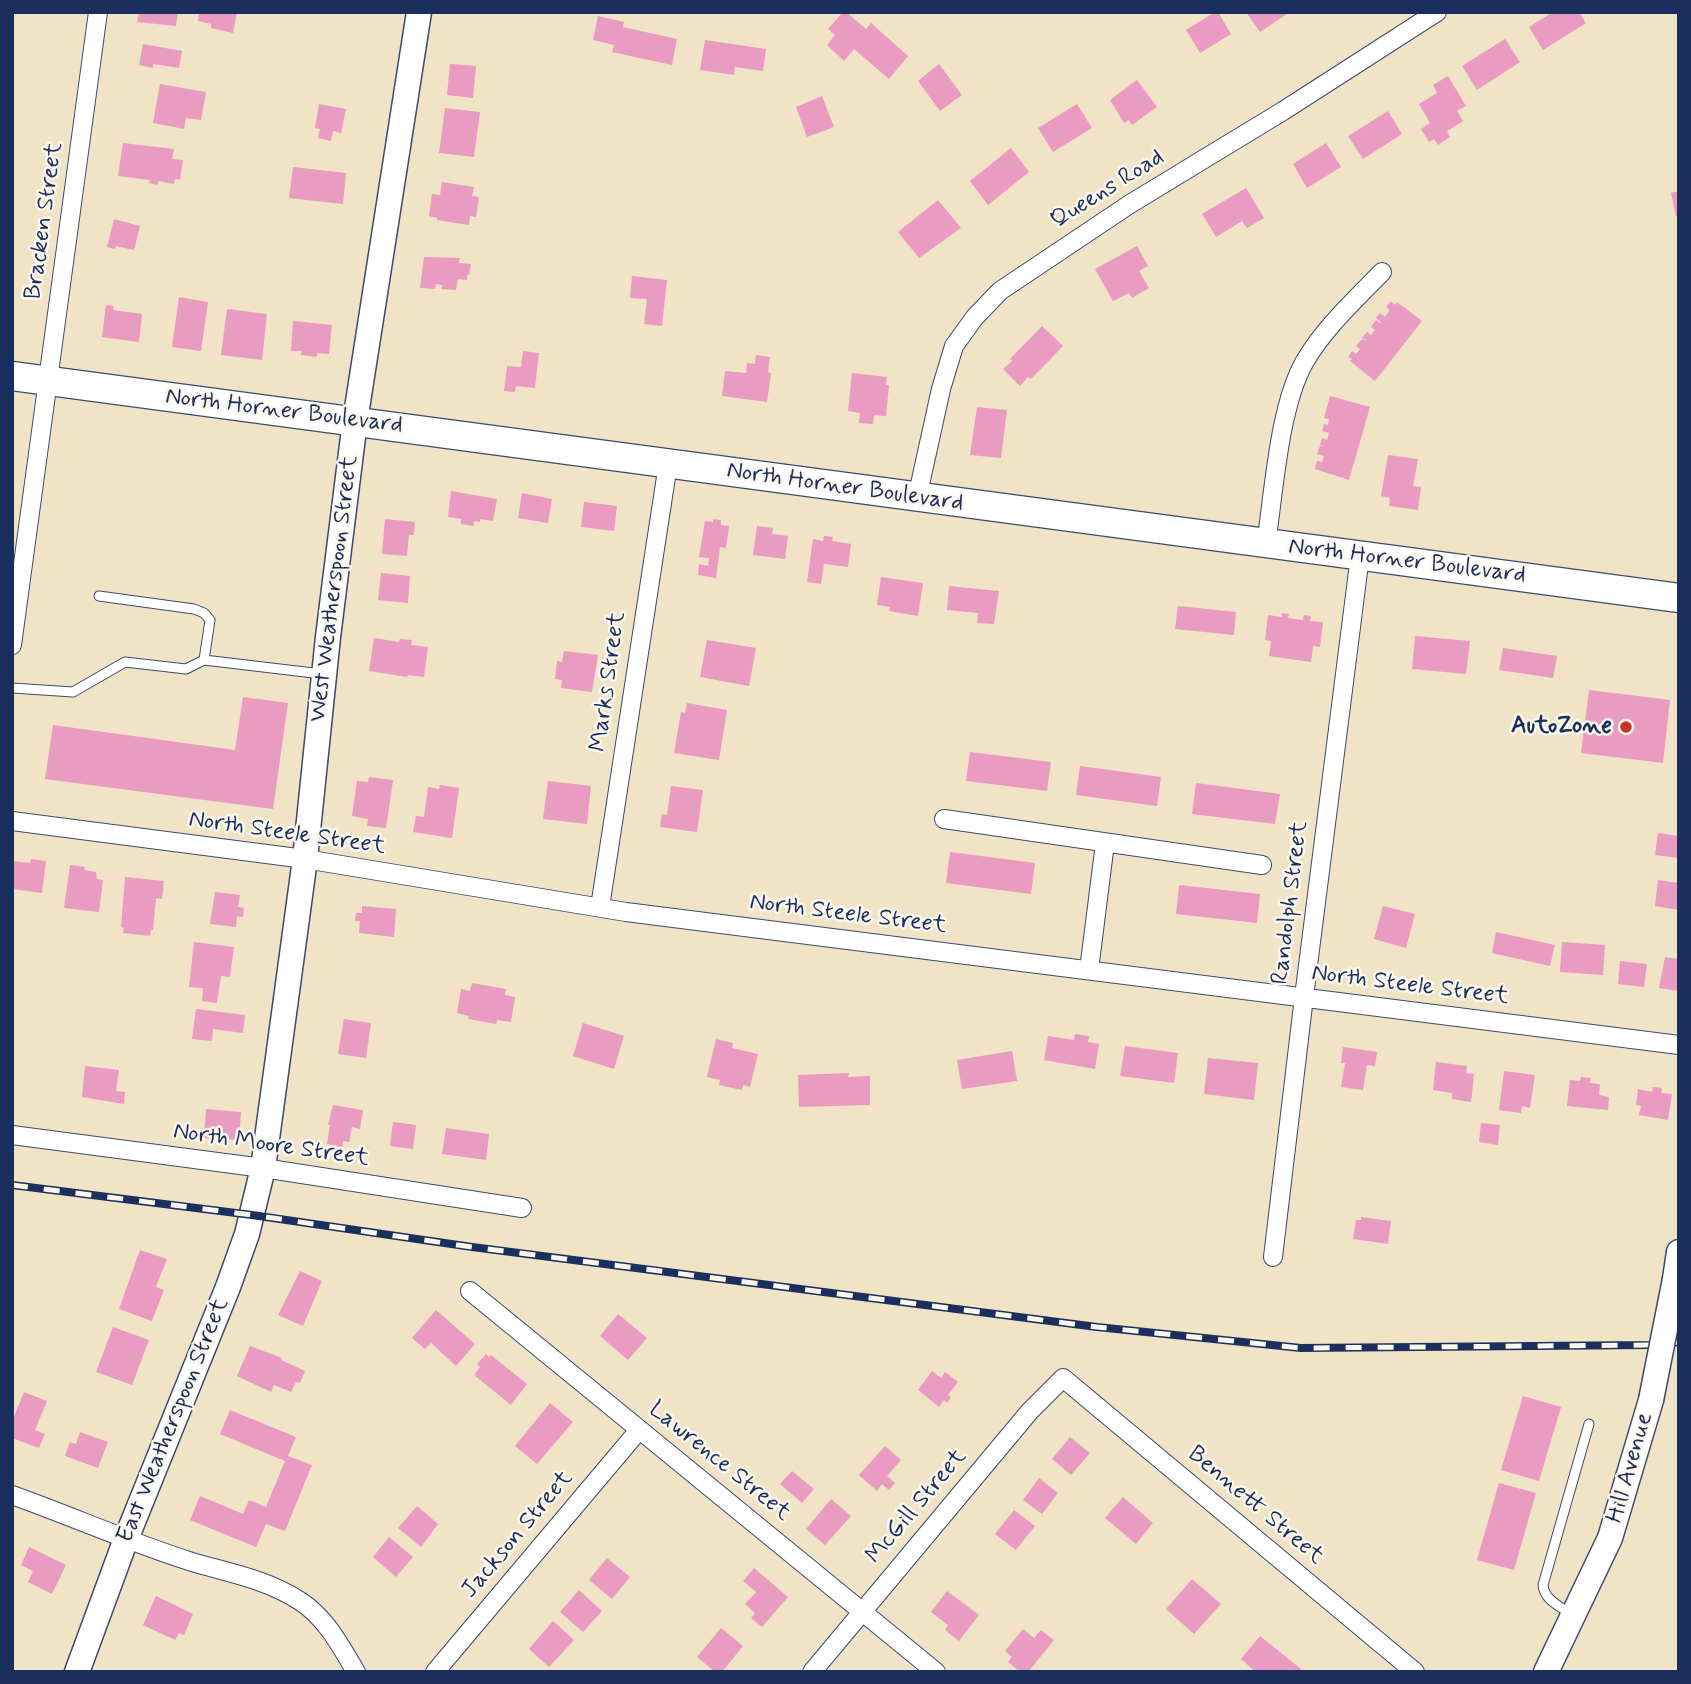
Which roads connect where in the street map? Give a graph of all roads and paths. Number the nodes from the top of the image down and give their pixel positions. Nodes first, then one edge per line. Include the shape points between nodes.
1 (97, 12) edge
2 (419, 12) edge
3 (1437, 12) edge
4 (1381, 272) dead end
5 (12, 376) edge
6 (48, 381) junction
7 (355, 421) junction
8 (668, 464) junction
9 (918, 498) junction
10 (1266, 544) junction
11 (1360, 556) junction
12 (99, 596) dead end
13 (1679, 598) edge
14 (12, 645) edge
15 (204, 660) junction
16 (324, 674) junction
17 (12, 688) edge
18 (944, 819) dead end
19 (12, 821) edge
20 (1105, 843) junction
21 (305, 859) junction
22 (1262, 865) dead end
23 (600, 908) junction
24 (1088, 970) junction
25 (1304, 997) junction
26 (1679, 1045) edge
27 (12, 1135) edge
28 (264, 1168) junction
29 (522, 1208) dead end
30 (1679, 1252) edge
31 (1273, 1257) dead end
32 (470, 1291) dead end
33 (1063, 1378) joint
34 (1589, 1424) dead end
35 (639, 1430) junction
36 (12, 1495) edge
37 (126, 1539) junction
38 (863, 1610) junction
39 (1573, 1616) junction
40 (77, 1672) edge
41 (356, 1672) edge
42 (435, 1672) edge
43 (812, 1672) edge
44 (936, 1672) edge
45 (1415, 1672) edge
46 (1546, 1672) edge

1 - 6 street, Bracken Street
2 - 7 street, West Weatherspoon Street
3 - 9 street, Queens Road via 1000,290 954,346
4 - 10 street via 1324,334 1296,380 1285,417
5 - 6 main road, North Horner Boulevard
6 - 7 main road, North Horner Boulevard
6 - 14 street, Bracken Street
7 - 8 main road, North Horner Boulevard
7 - 16 street, West Weatherspoon Street
8 - 9 main road, North Horner Boulevard
8 - 23 street, Marks Street
9 - 10 main road, North Horner Boulevard
10 - 11 main road, North Horner Boulevard
11 - 13 main road, North Horner Boulevard
11 - 25 street, Randolph Street
12 - 15 lane via 204,612 209,620
15 - 16 lane
15 - 17 lane via 186,668 125,662 73,692
16 - 21 street, West Weatherspoon Street
18 - 20 street
19 - 21 street, North Steele Street
20 - 22 street
20 - 24 street
21 - 23 street, North Steele Street
21 - 28 street, West Weatherspoon Street
23 - 24 street, North Steele Street
24 - 25 street, North Steele Street
25 - 26 street, North Steele Street
25 - 31 street, Randolph Street
27 - 28 street, North Moore Street
28 - 29 street, North Moore Street
28 - 37 street, East Weatherspoon Street via 228,1287
30 - 39 street, Hill Avenue, bridge via 1651,1400 1610,1538
32 - 35 street, Lawrence Street
33 - 38 street, McGill Street via 1030,1410
33 - 45 street, Bennett Street
34 - 39 lane via 1543,1585 1548,1599
35 - 38 street, Lawrence Street
35 - 42 street, Jackson Street
36 - 37 street
37 - 40 street, East Weatherspoon Street
37 - 41 street via 247,1575 300,1601 326,1622
38 - 43 street, McGill Street
38 - 44 street, Lawrence Street
39 - 46 street, Hill Avenue

